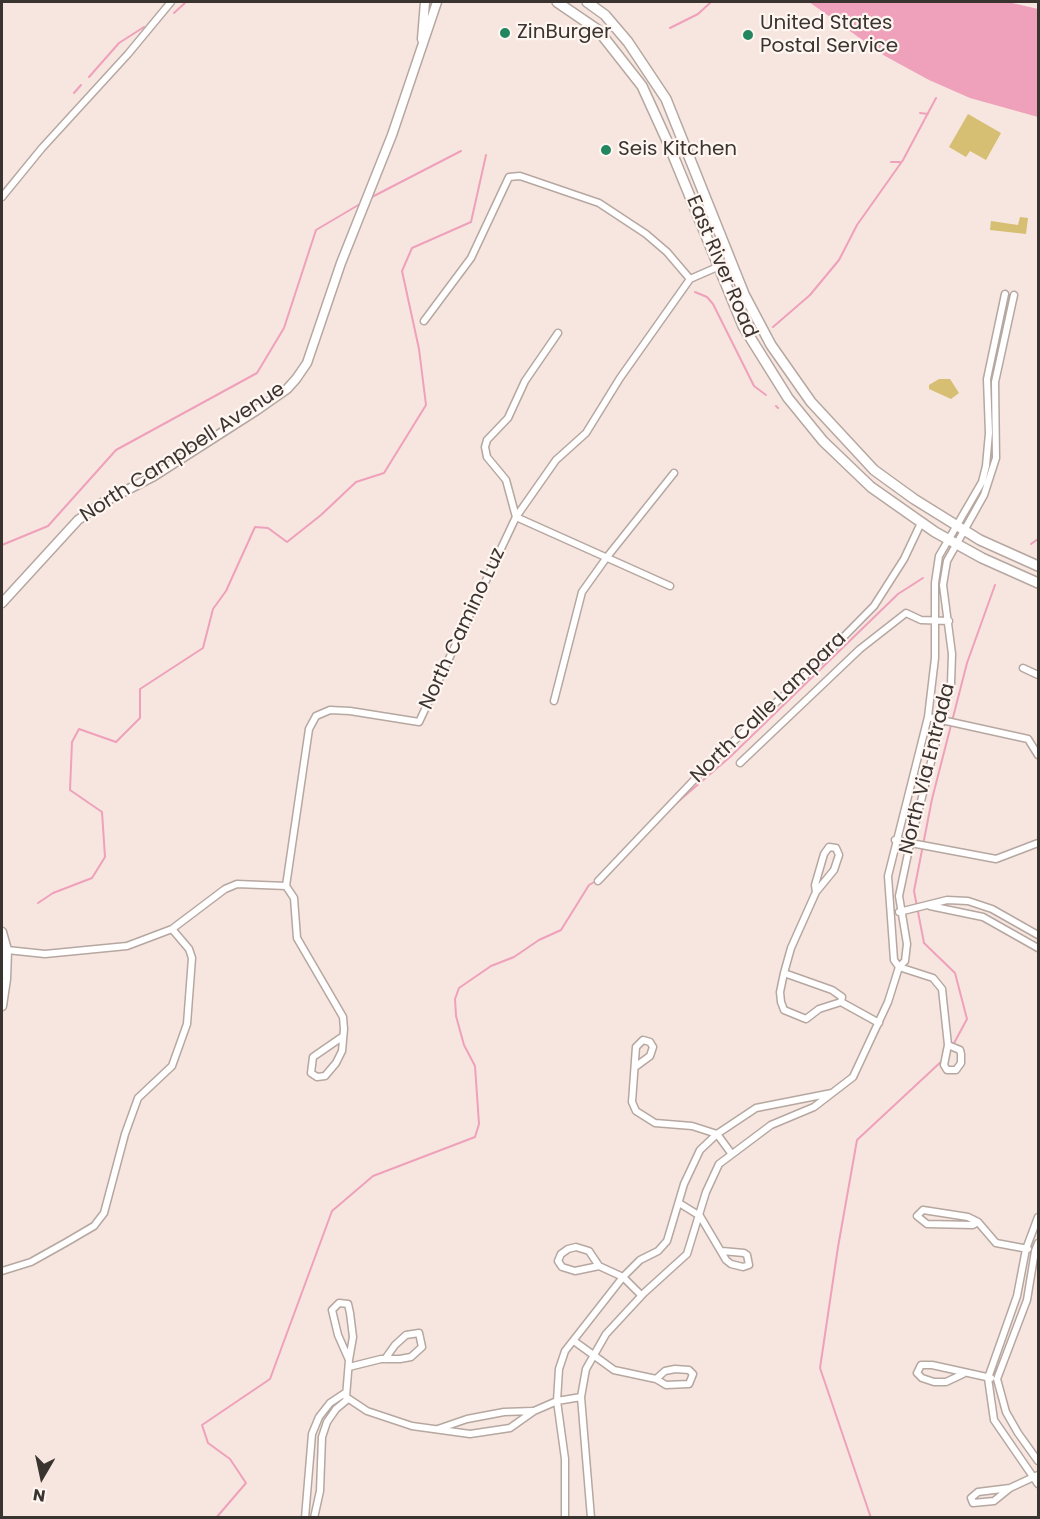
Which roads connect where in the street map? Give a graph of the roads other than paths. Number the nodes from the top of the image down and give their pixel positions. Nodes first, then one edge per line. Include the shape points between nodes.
1 (171, 2) edge
2 (425, 2) edge
3 (437, 2) edge
4 (557, 2) edge
5 (587, 2) edge
6 (421, 48) junction
7 (2, 197) edge
8 (731, 261) junction
9 (717, 266) junction
10 (690, 279) junction
11 (1005, 294) dead end
12 (1014, 295) dead end
13 (424, 321) dead end
14 (558, 333) dead end
15 (674, 473) dead end
16 (516, 517) junction
17 (921, 522) junction
18 (954, 526) junction
19 (963, 531) junction
20 (951, 542) junction
21 (606, 556) junction
22 (1038, 566) edge
23 (1038, 583) edge
24 (670, 586) dead end
25 (2, 603) edge
26 (949, 621) junction
27 (935, 622) junction
28 (1023, 668) dead end
29 (1038, 675) edge
30 (554, 701) dead end
31 (928, 717) junction
32 (944, 720) junction
33 (1038, 755) edge
34 (740, 763) dead end
35 (896, 840) junction
36 (1038, 843) edge
37 (910, 844) junction
38 (598, 880) dead end
39 (286, 886) junction
40 (816, 892) junction
41 (929, 906) junction
42 (992, 909) junction
43 (893, 912) junction
44 (902, 912) junction
45 (987, 919) junction
46 (172, 929) junction
47 (2, 932) edge
48 (1038, 935) edge
49 (1038, 948) edge
50 (7, 950) junction
51 (900, 967) junction
52 (783, 973) junction
53 (841, 1002) junction
54 (2, 1006) edge
55 (879, 1023) junction
56 (342, 1037) junction
57 (948, 1045) dead end
58 (635, 1067) dead end
59 (836, 1092) junction
60 (717, 1134) junction
61 (731, 1153) junction
62 (679, 1203) junction
63 (700, 1216) junction
64 (1038, 1217) edge
65 (978, 1222) junction
66 (1038, 1243) edge
67 (1026, 1249) junction
68 (722, 1251) dead end
69 (1035, 1251) junction
70 (599, 1266) junction
71 (2, 1271) edge
72 (623, 1277) junction
73 (641, 1296) junction
74 (574, 1341) junction
75 (594, 1355) junction
76 (385, 1359) junction
77 (349, 1364) junction
78 (963, 1374) junction
79 (988, 1377) junction
80 (997, 1378) junction
81 (656, 1379) junction
82 (347, 1396) junction
83 (581, 1397) junction
84 (557, 1401) junction
85 (534, 1411) junction
86 (437, 1429) junction
87 (1038, 1461) edge
88 (1037, 1478) edge
89 (1010, 1488) junction
90 (305, 1518) edge
91 (314, 1518) edge
92 (565, 1518) edge
93 (591, 1518) edge

1 - 7 street
2 - 6 main road, North Campbell Avenue
3 - 6 main road, North Campbell Avenue
4 - 9 main road, East River Road via 598,30 642,86
5 - 8 main road, East River Road via 605,15 628,42 666,99
6 - 25 main road, North Campbell Avenue via 307,363 291,384 257,410 78,520
8 - 9 street, North Camino Luz
8 - 18 main road, East River Road via 760,327 825,418 874,470
9 - 10 street, North Camino Luz
9 - 17 main road, East River Road via 743,326 788,398 855,472
10 - 13 street via 667,252 599,203 520,176 509,177 471,258
10 - 16 street, North Camino Luz via 586,434 546,473
11 - 18 street, North Via Entrada via 987,379 986,466 971,502
12 - 19 street, North Via Entrada via 995,382 996,458 984,495
14 - 16 street via 525,381 508,418 492,433 485,447 487,457 506,480
15 - 21 street
16 - 21 street
16 - 39 street, North Camino Luz via 419,722 330,710 312,722
17 - 20 main road, East River Road
17 - 38 street, North Calle Lampara via 904,559 874,606 806,675 712,760
18 - 19 main road, East River Road
18 - 20 street, North Via Entrada
19 - 20 street, North Via Entrada
19 - 22 main road, East River Road
20 - 23 main road, East River Road
20 - 26 street, North Via Entrada via 943,585
20 - 27 street, North Via Entrada via 939,556
21 - 24 street
21 - 30 street via 582,592
26 - 27 street, North Calle Lampara
26 - 32 street, North Via Entrada via 951,684
27 - 31 street, North Via Entrada
27 - 34 street, North Calle Lampara via 906,613 890,624
28 - 29 street
31 - 32 street
31 - 35 street, North Via Entrada
32 - 33 street via 1028,740
32 - 37 street, North Via Entrada
35 - 37 street
35 - 43 street, North Via Entrada via 888,876
36 - 37 street via 996,859
37 - 44 street, North Via Entrada via 899,896
39 - 46 street via 237,884
39 - 56 street via 294,898 297,938 340,1011
40 - 40 street via 834,870 837,848 829,848 824,854
40 - 52 street
41 - 42 street via 947,900 968,901
41 - 44 street
41 - 45 street
42 - 45 street
42 - 48 street
43 - 44 street
43 - 51 street, North Via Entrada via 894,960
44 - 51 street, North Via Entrada via 907,944 905,961
45 - 49 street
46 - 50 street via 141,943 107,949 45,954
46 - 71 street via 192,958 187,1024 172,1066 138,1098 104,1213 94,1226 57,1248
47 - 50 main road
50 - 54 main road
51 - 55 street, North Via Entrada
51 - 57 street via 933,978 942,989
52 - 53 street via 832,990 842,998
52 - 53 street via 780,992 784,1010 806,1019 819,1009
53 - 55 street
55 - 59 street, North Via Entrada via 853,1077
56 - 56 street via 313,1058 311,1073 317,1077 329,1072 342,1050
58 - 60 street via 632,1102 636,1111 655,1123 692,1126
59 - 60 street via 756,1108
59 - 61 street, North Via Entrada via 814,1107 771,1125
60 - 61 street
60 - 62 street via 700,1150
61 - 63 street, North Via Entrada via 719,1164
62 - 63 street
62 - 72 street via 667,1241
63 - 68 street
63 - 73 street, North Via Entrada via 687,1254
64 - 67 street
65 - 65 street via 936,1211 923,1210 917,1216 927,1224
65 - 67 street via 996,1243
66 - 69 street
67 - 69 street
67 - 79 street via 1017,1296
69 - 80 street via 1027,1300
70 - 70 street via 589,1251 576,1247 561,1254 558,1261 562,1267 575,1271
70 - 72 street
72 - 73 street
72 - 74 street
73 - 75 street, North Via Entrada via 606,1334
74 - 75 street
74 - 84 street via 559,1369
75 - 81 street via 614,1370
75 - 83 street, North Via Entrada via 586,1369
76 - 76 street via 420,1352 423,1343 419,1333 406,1335
76 - 77 street
77 - 77 street via 353,1337 350,1312 348,1304 339,1303 332,1310
77 - 82 street
78 - 78 street via 932,1365 921,1365 917,1373 934,1382 946,1382
78 - 79 street
79 - 80 street
79 - 88 street via 994,1420
80 - 87 street via 1006,1412
81 - 81 street via 666,1385 682,1386 689,1384 693,1374 675,1369
82 - 86 street via 381,1417
82 - 90 street via 330,1403 312,1434
82 - 91 street via 327,1422 322,1437 320,1491
83 - 84 street
83 - 93 street, North Via Entrada
84 - 85 street
84 - 92 street via 565,1459
85 - 86 street via 485,1415
85 - 86 street via 510,1428 470,1434
88 - 89 street
89 - 89 street via 978,1492 971,1497 973,1503 994,1501

